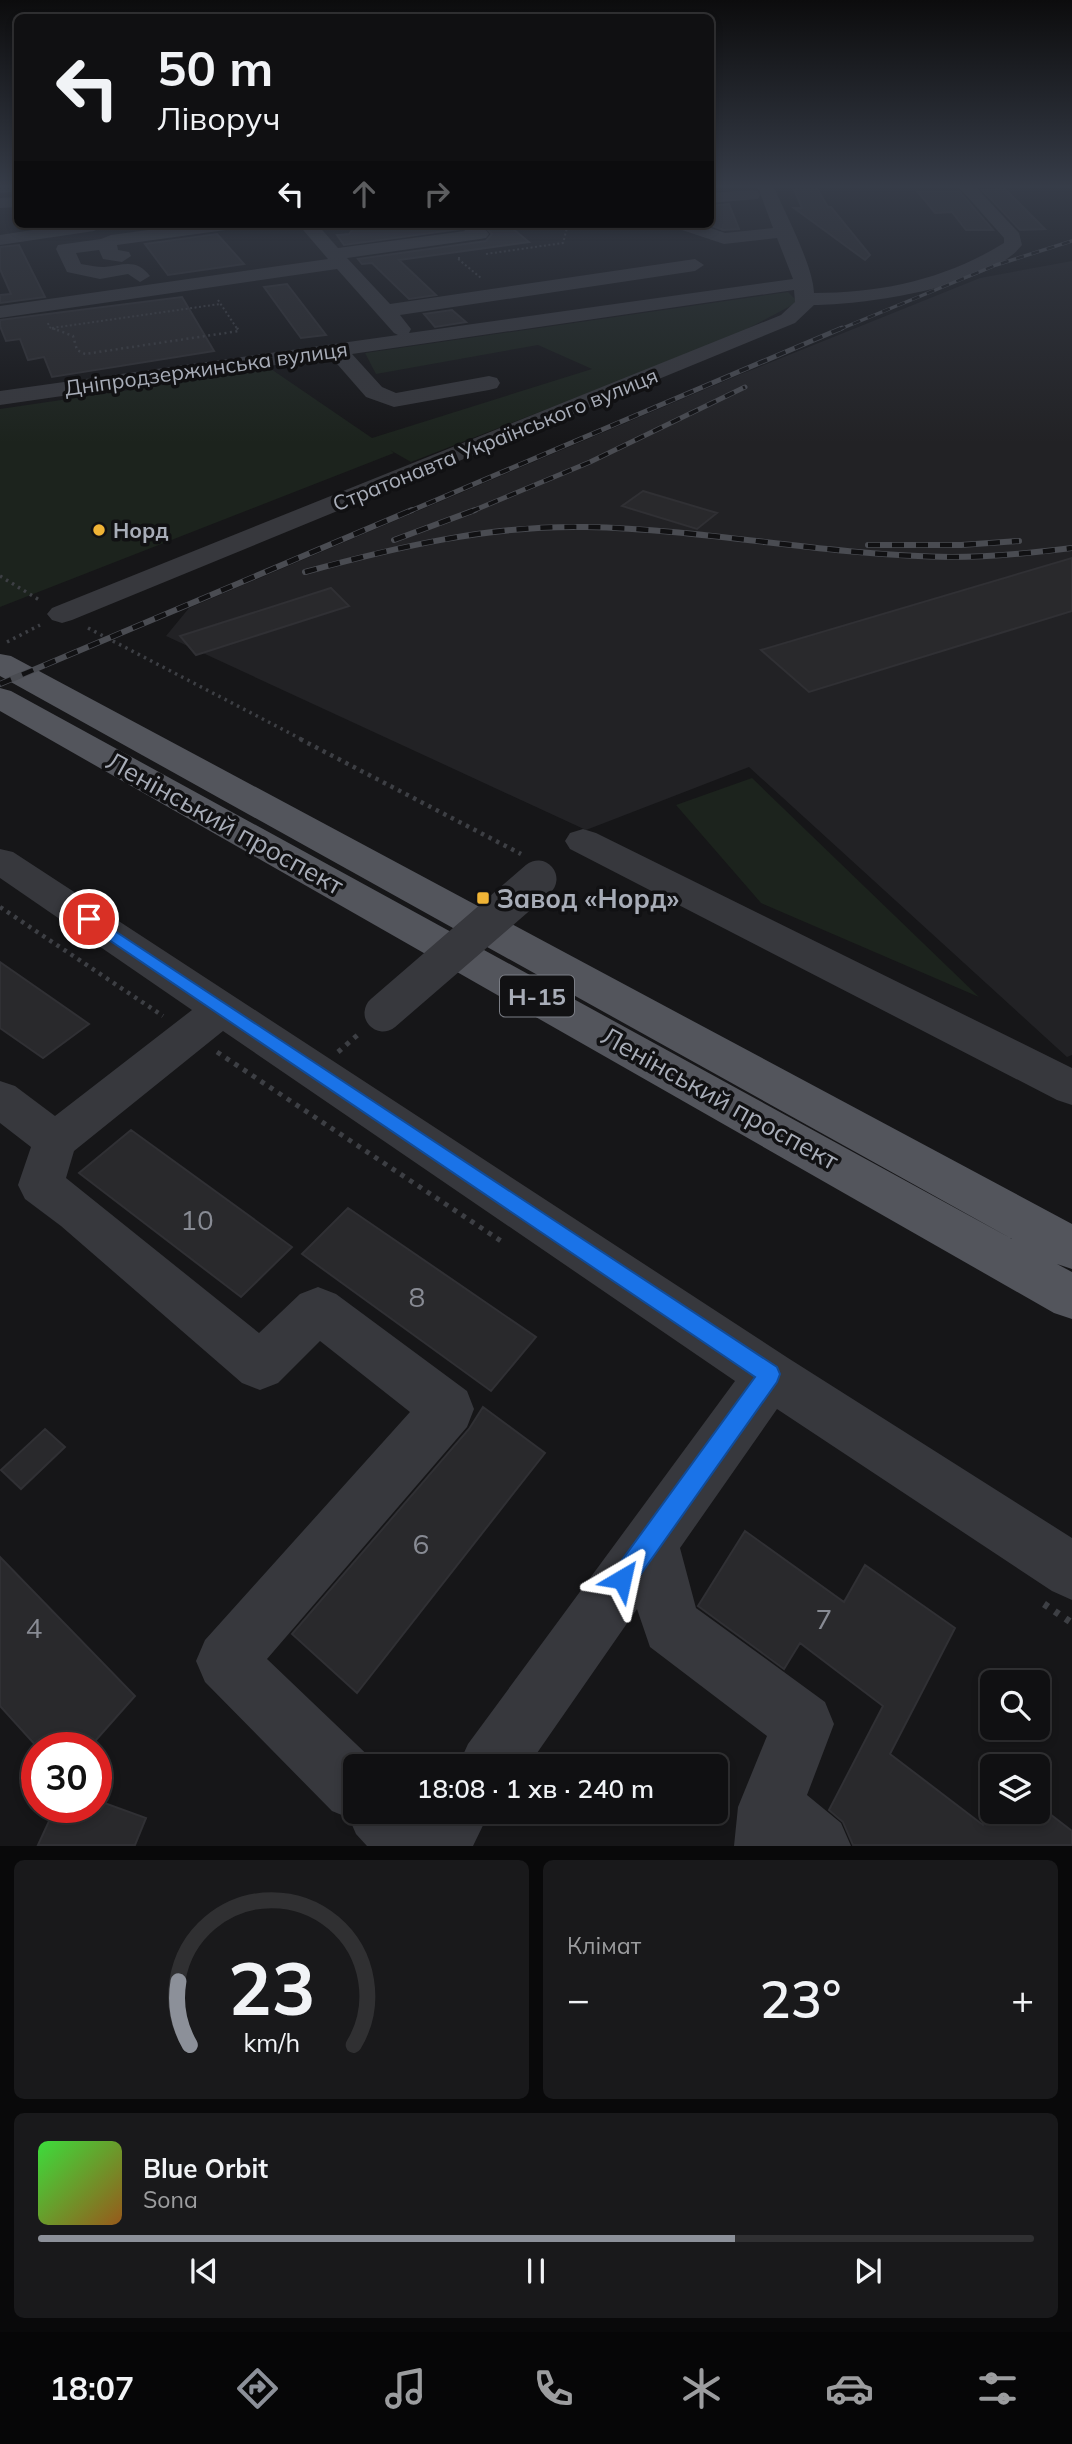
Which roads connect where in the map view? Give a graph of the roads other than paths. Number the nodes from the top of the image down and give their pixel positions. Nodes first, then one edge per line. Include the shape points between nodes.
1 (90, 271) edge
2 (112, 271) edge
3 (134, 271) edge
4 (173, 271) edge
5 (271, 271) edge
6 (349, 271) edge
7 (655, 271) edge
8 (798, 271) edge
9 (959, 271) edge
10 (804, 291) junction
11 (385, 311) junction
12 (0, 312) edge
13 (412, 341) junction
14 (335, 349) junction
15 (489, 383) dead end
16 (2, 394) edge
17 (62, 614) road end
18 (0, 663) edge
19 (0, 698) edge
20 (583, 841) dead end
21 (0, 861) edge
22 (532, 867) road end
23 (223, 1008) junction
24 (383, 1013) road end
25 (1069, 1084) edge
26 (0, 1098) edge
27 (55, 1141) junction
28 (1072, 1248) edge
29 (1072, 1297) edge
30 (769, 1374) junction
31 (650, 1541) junction
32 (1072, 1571) edge
33 (499, 1754) edge
34 (343, 1776) edge
35 (392, 1824) edge
36 (449, 1824) edge
37 (768, 1826) edge
38 (414, 1846) edge
39 (434, 1846) edge
40 (818, 1846) edge

1 - 2 street
3 - 4 street via 138,276
5 - 12 street
6 - 11 street
7 - 11 street
8 - 10 street
9 - 10 street, Дніпродзержинська вулиця via 892,293 839,300
10 - 13 street, Дніпродзержинська вулиця
10 - 17 street, Стратонавта Українського вулиця via 804,303 788,319 750,337 202,546
11 - 13 street
13 - 14 street, Дніпродзержинська вулиця
14 - 15 street via 374,392 394,400
14 - 16 street, Дніпродзержинська вулиця
18 - 28 main road, Ленінський проспект / Н-15
19 - 29 main road, Ленінський проспект / Н-15
20 - 25 street
21 - 23 street
22 - 24 street, bridge
23 - 27 street
23 - 30 street
26 - 27 street
27 - 34 street via 41,1185 260,1366 318,1310 448,1409 226,1661
30 - 31 street
30 - 32 street
31 - 33 street
31 - 37 street via 671,1626 803,1724
35 - 38 street
36 - 39 street
37 - 40 street

